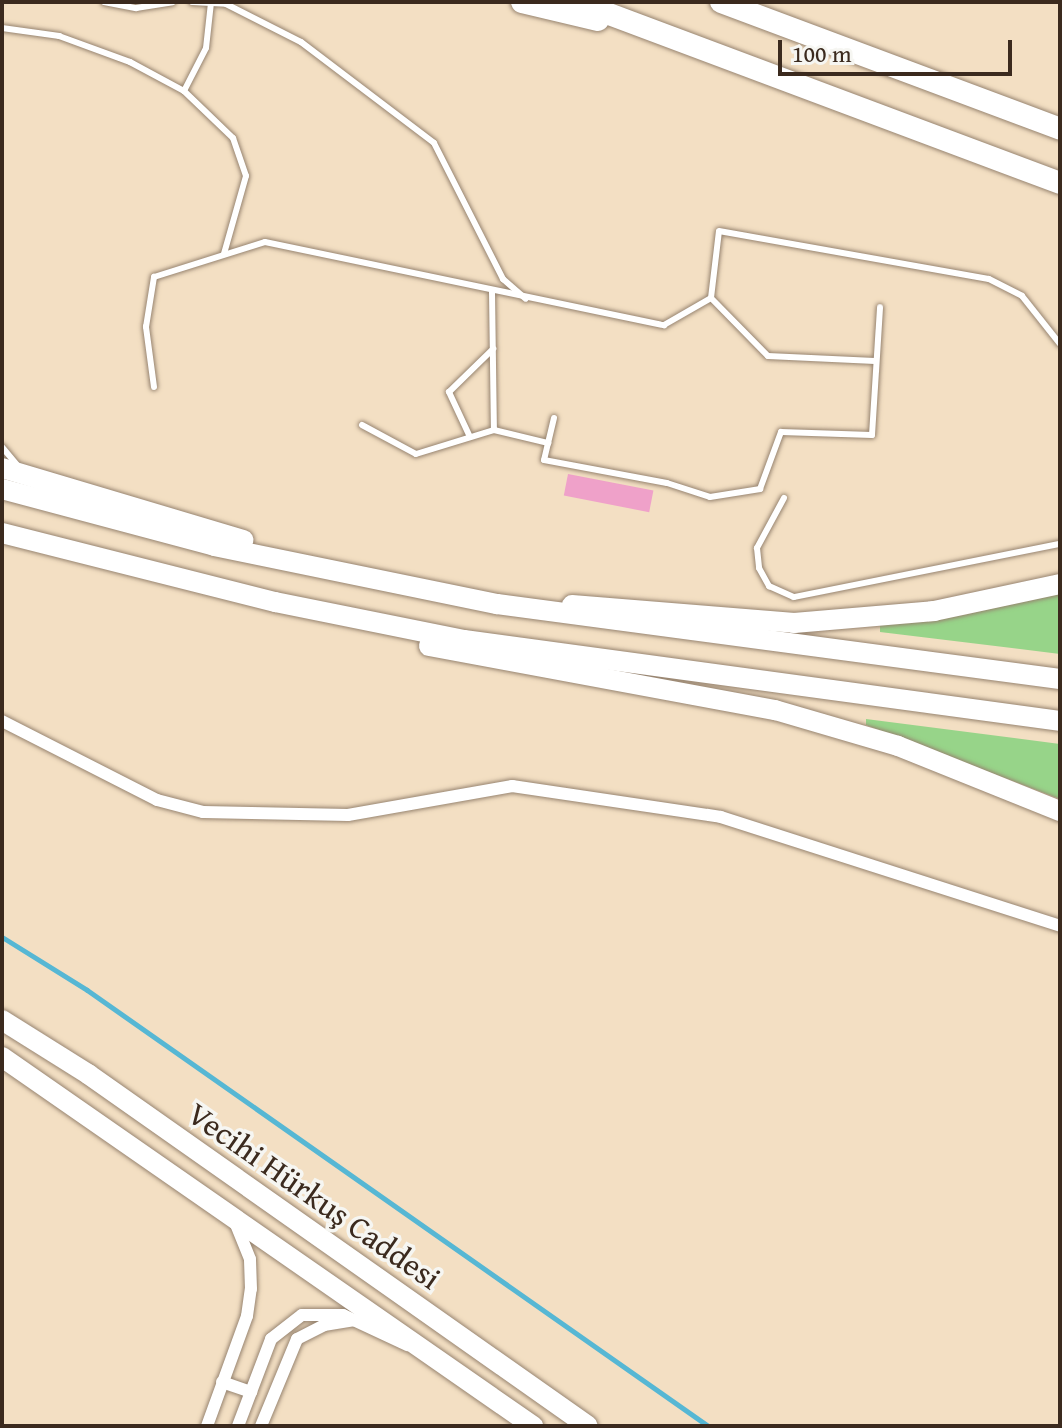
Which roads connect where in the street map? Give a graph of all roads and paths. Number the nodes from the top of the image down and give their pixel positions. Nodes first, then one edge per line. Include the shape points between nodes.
1 (104, 2) edge
2 (173, 2) edge
3 (192, 2) edge
4 (522, 2) edge
5 (577, 2) edge
6 (721, 2) edge
7 (211, 3) edge
8 (2, 28) edge
9 (647, 29) junction
10 (184, 91) junction
11 (1060, 129) edge
12 (1060, 183) edge
13 (224, 254) junction
14 (492, 292) junction
15 (711, 298) junction
16 (526, 299) junction
17 (880, 307) dead end
18 (1060, 344) edge
19 (493, 349) junction
20 (875, 361) junction
21 (154, 387) dead end
22 (554, 418) dead end
23 (362, 425) dead end
24 (494, 430) junction
25 (470, 437) junction
26 (548, 443) junction
27 (2, 447) edge
28 (2, 468) edge
29 (26, 475) junction
30 (2, 489) edge
31 (784, 498) dead end
32 (2, 533) edge
33 (1060, 544) edge
34 (377, 582) junction
35 (1060, 584) edge
36 (275, 602) junction
37 (497, 604) junction
38 (1060, 679) edge
39 (2, 721) edge
40 (1060, 721) edge
41 (1060, 811) edge
42 (1060, 926) edge
43 (2, 1020) edge
44 (2, 1057) edge
45 (231, 1212) junction
46 (355, 1320) junction
47 (423, 1349) junction
48 (222, 1382) junction
49 (251, 1392) junction
50 (207, 1426) edge
51 (238, 1426) edge
52 (261, 1426) edge
53 (533, 1426) edge
54 (588, 1426) edge

1 - 2 lane via 136,8
3 - 7 lane
4 - 9 highway
5 - 9 highway
6 - 11 highway
7 - 10 lane via 206,48
7 - 16 lane via 226,4 301,42 434,143 503,279
8 - 10 lane via 97,47
9 - 12 highway
10 - 13 lane via 233,138 246,176
13 - 14 lane via 265,242
13 - 21 lane via 154,277 146,327
14 - 16 lane
14 - 19 lane
15 - 16 lane via 664,325
15 - 18 lane via 719,231 989,279 1022,296
15 - 20 lane via 768,356
17 - 20 lane
19 - 24 lane
19 - 25 lane via 449,392
20 - 26 lane via 872,435 781,432 760,489 710,497 667,483 544,460
22 - 26 lane
23 - 25 lane via 416,454
24 - 25 lane
24 - 26 lane
27 - 29 lane
28 - 29 main road
29 - 34 main road
30 - 34 main road via 214,546
31 - 33 lane via 769,518 758,558 769,586 794,597
32 - 36 main road
34 - 37 main road
35 - 37 main road via 934,611 794,623 599,605
36 - 40 main road via 544,653
36 - 41 main road via 361,630 474,657 775,710 898,746
37 - 38 main road
39 - 42 street via 157,800 203,812 348,815 512,786 721,817
43 - 54 main road, Vecihi Hürkuş Caddesi via 109,1089
44 - 45 main road, Vecihi Hürkuş Caddesi
45 - 47 main road, Vecihi Hürkuş Caddesi
45 - 48 street via 250,1259 251,1289 247,1316
46 - 47 street via 381,1337
46 - 49 street via 322,1313 302,1315 284,1326 271,1339
46 - 52 street via 324,1325 297,1339
47 - 53 main road, Vecihi Hürkuş Caddesi
48 - 49 street
48 - 50 street
49 - 51 street

